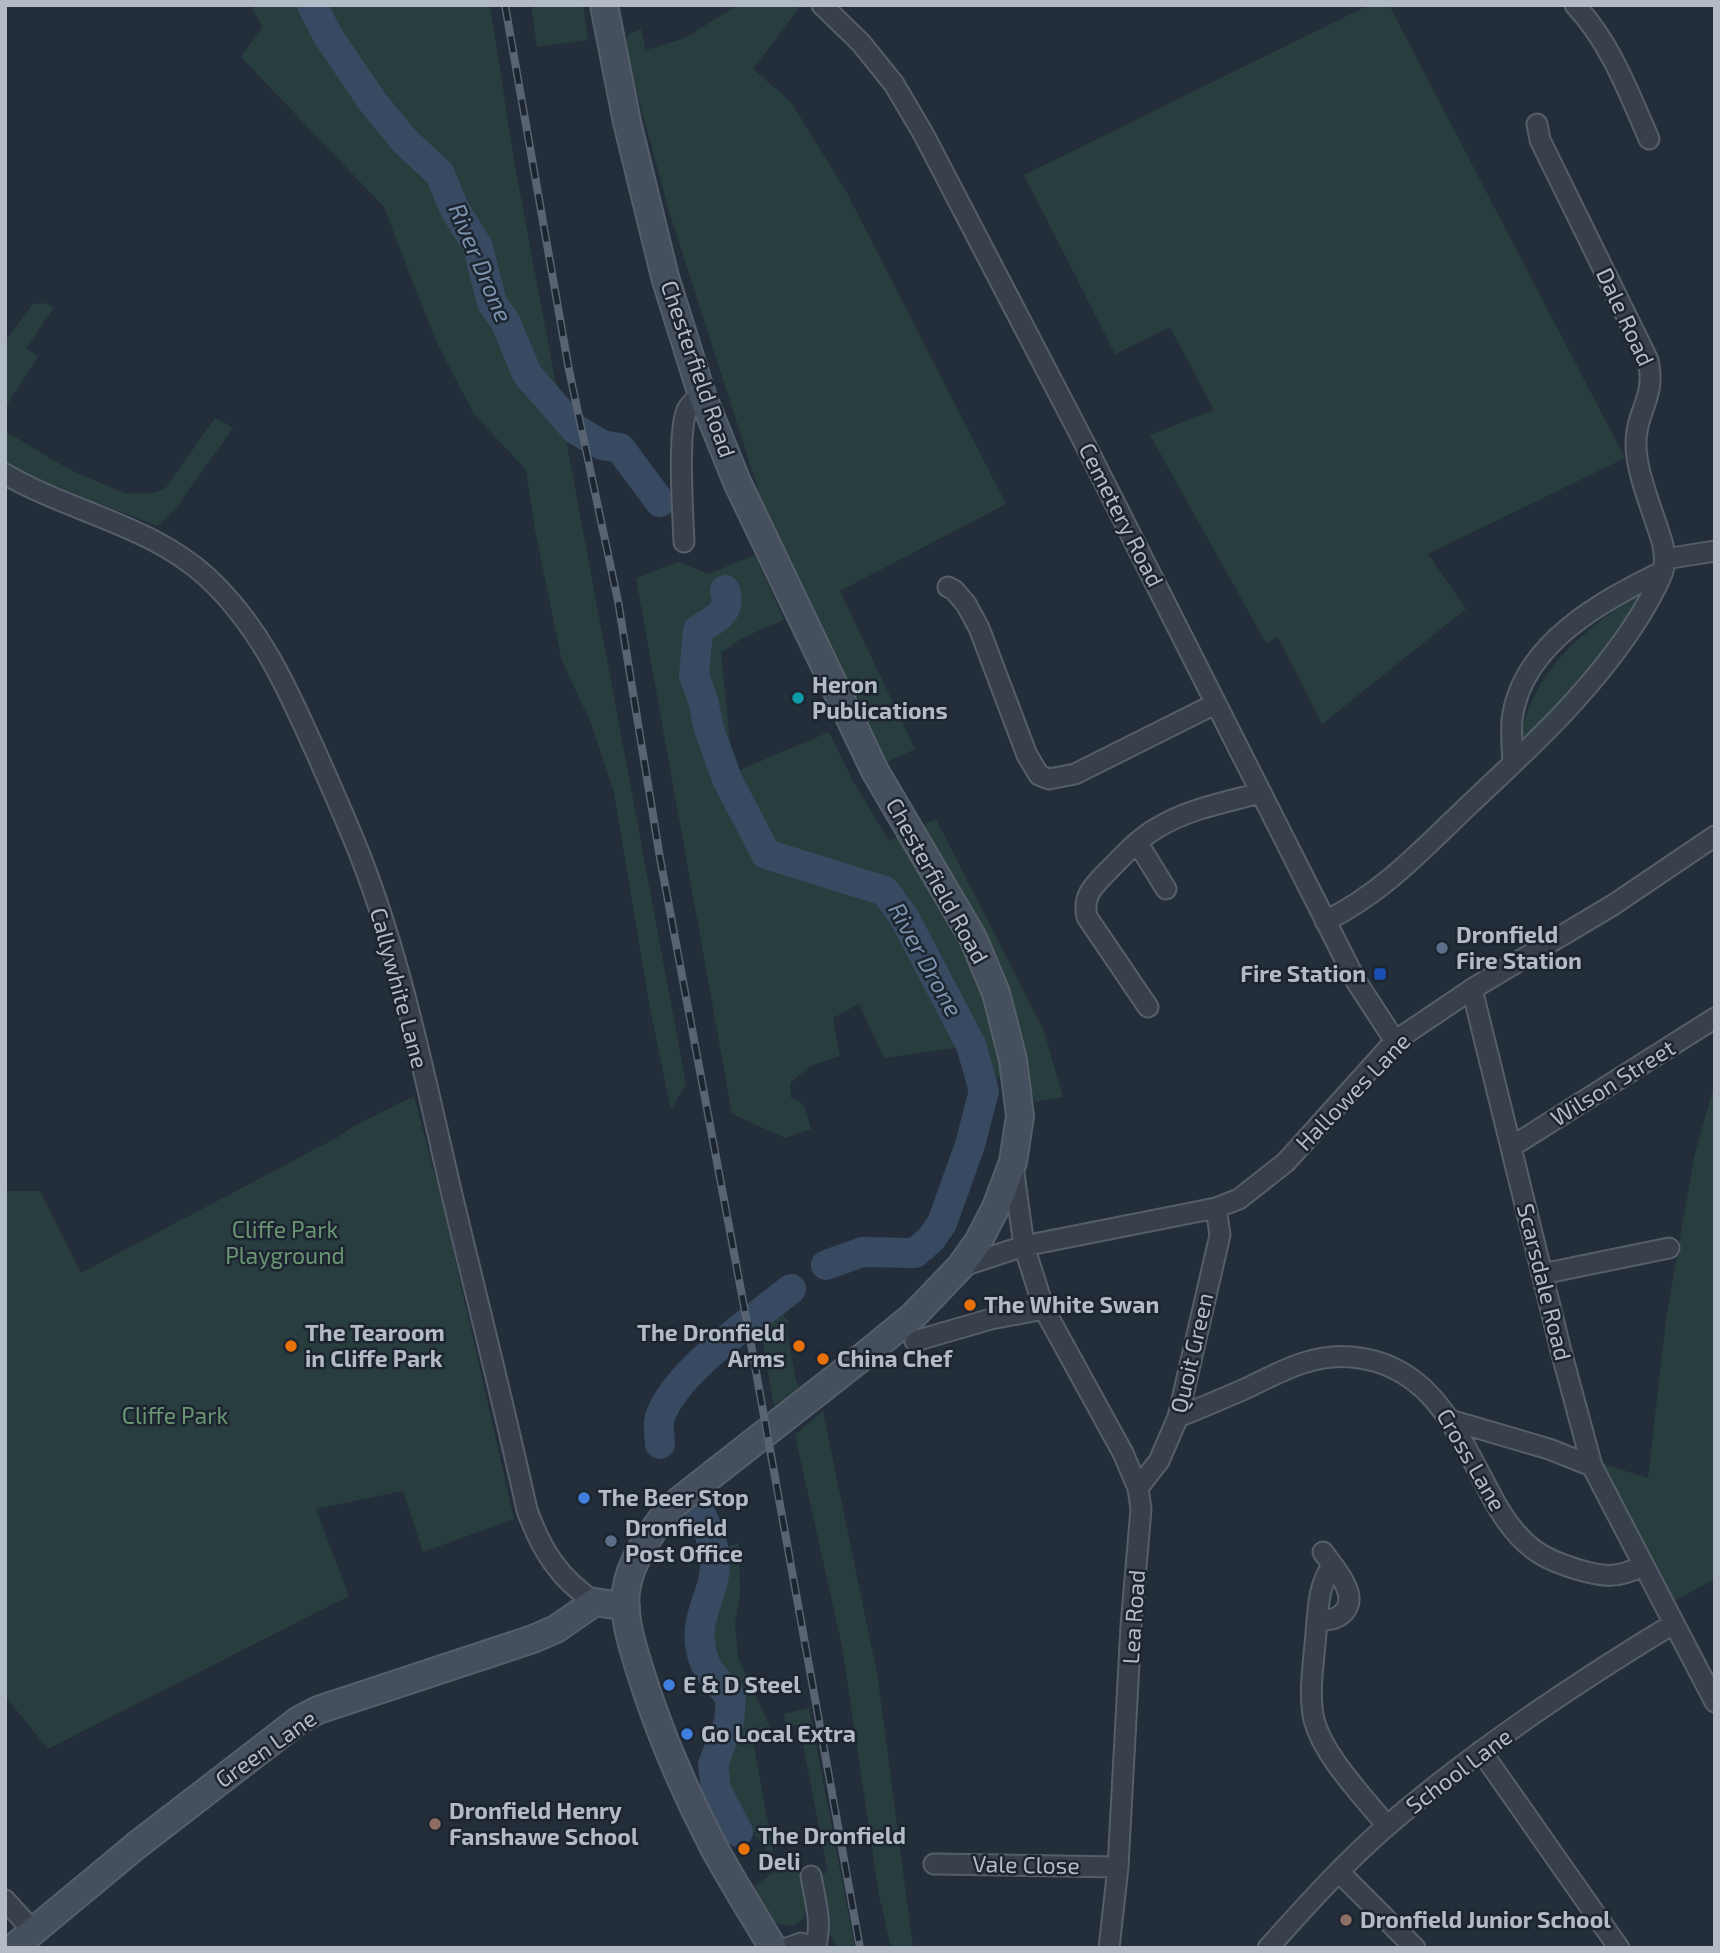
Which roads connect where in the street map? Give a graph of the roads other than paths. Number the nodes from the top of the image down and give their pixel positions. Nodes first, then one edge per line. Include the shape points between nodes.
1 (604, 5) edge
2 (822, 5) edge
3 (1575, 5) edge
4 (1537, 124) dead end
5 (1649, 139) dead end
6 (702, 395) junction
7 (5, 474) edge
8 (684, 542) dead end
9 (1715, 551) edge
10 (1664, 565) junction
11 (948, 587) dead end
12 (1215, 704) junction
13 (1513, 763) junction
14 (1260, 793) junction
15 (1715, 836) edge
16 (1137, 842) junction
17 (1166, 889) dead end
18 (1325, 922) junction
19 (1472, 989) junction
20 (1148, 1007) dead end
21 (1715, 1018) edge
22 (1395, 1041) junction
23 (1511, 1147) junction
24 (1013, 1162) junction
25 (1216, 1208) junction
26 (1024, 1246) junction
27 (1669, 1248) dead end
28 (960, 1267) junction
29 (1542, 1273) junction
30 (1044, 1309) junction
31 (915, 1341) dead end
32 (1178, 1417) junction
33 (1450, 1420) junction
34 (1592, 1466) junction
35 (1138, 1488) junction
36 (1643, 1566) junction
37 (595, 1602) junction
38 (626, 1607) junction
39 (1317, 1620) junction
40 (1673, 1624) junction
41 (1715, 1702) edge
42 (1481, 1751) junction
43 (1387, 1826) junction
44 (934, 1864) dead end
45 (1118, 1867) junction
46 (1339, 1872) junction
47 (811, 1876) dead end
48 (5, 1900) edge
49 (23, 1939) edge
50 (771, 1945) edge
51 (815, 1948) edge
52 (1109, 1948) edge
53 (1268, 1948) edge
54 (1415, 1948) edge
55 (1619, 1948) edge

1 - 6 main road, Chesterfield Road via 662,264
2 - 12 street, Cemetery Road via 894,84 924,135
3 - 5 street via 1596,32
4 - 10 street, Dale Road via 1540,140 1648,360 1652,377 1636,444
6 - 8 street via 691,403 683,421
6 - 24 main road, Chesterfield Road via 737,482 875,771 973,938 996,993 1018,1096 1020,1116
7 - 37 street, Callywhite Lane via 178,555 246,620 277,670 360,856 393,956 534,1531 561,1575
9 - 10 street
10 - 13 street via 1628,636 1563,714
10 - 13 street via 1598,607 1539,657 1513,719
11 - 12 street via 966,604 979,628 1027,755 1039,775 1049,779 1075,774
12 - 14 street, Cemetery Road
13 - 18 street via 1395,876
14 - 16 street via 1189,813
14 - 18 street, Cemetery Road
15 - 19 street, Hallowes Lane via 1613,905
16 - 17 street
16 - 20 street via 1093,885 1084,906
18 - 22 street, Cemetery Road
19 - 22 street, Hallowes Lane
19 - 23 street, Scarsdale Road
21 - 23 street, Wilson Street
22 - 25 street, Hallowes Lane via 1286,1162 1238,1199
23 - 29 street, Scarsdale Road
24 - 26 street, Lea Road
24 - 28 main road, Chesterfield Road via 996,1207
25 - 26 street, Hallowes Lane
25 - 32 street, Quoit Green via 1220,1235
26 - 28 street, Hallowes Lane
26 - 30 street, Lea Road
27 - 29 street
28 - 38 main road, Chesterfield Road via 914,1315 671,1507 631,1572
29 - 34 street, Scarsdale Road
30 - 31 street
30 - 35 street, Lea Road
32 - 33 street, Cross Lane via 1298,1364 1351,1357 1375,1361 1415,1380
32 - 35 street, Quoit Green via 1159,1461
33 - 34 street
33 - 36 street, Cross Lane via 1502,1516 1533,1550 1547,1559 1604,1576
34 - 36 street, Scarsdale Road
35 - 45 street, Lea Road via 1141,1534
36 - 40 street, Scarsdale Road
37 - 38 main road, Callywhite Lane
37 - 49 main road, Green Lane via 533,1639 299,1720
38 - 50 main road, Chesterfield Road via 635,1655 679,1775 715,1849
39 - 39 street via 1324,1578 1327,1559 1347,1588 1350,1601 1337,1618
39 - 43 street via 1314,1719 1340,1767
40 - 41 street, Scarsdale Road
40 - 42 street, School Lane
42 - 43 street, School Lane
42 - 55 street
43 - 46 street, School Lane
44 - 45 street, Vale Close
45 - 52 street, Lea Road
46 - 53 street, School Lane
46 - 54 street
47 - 51 street via 820,1923
48 - 49 street
50 - 51 street via 801,1943

